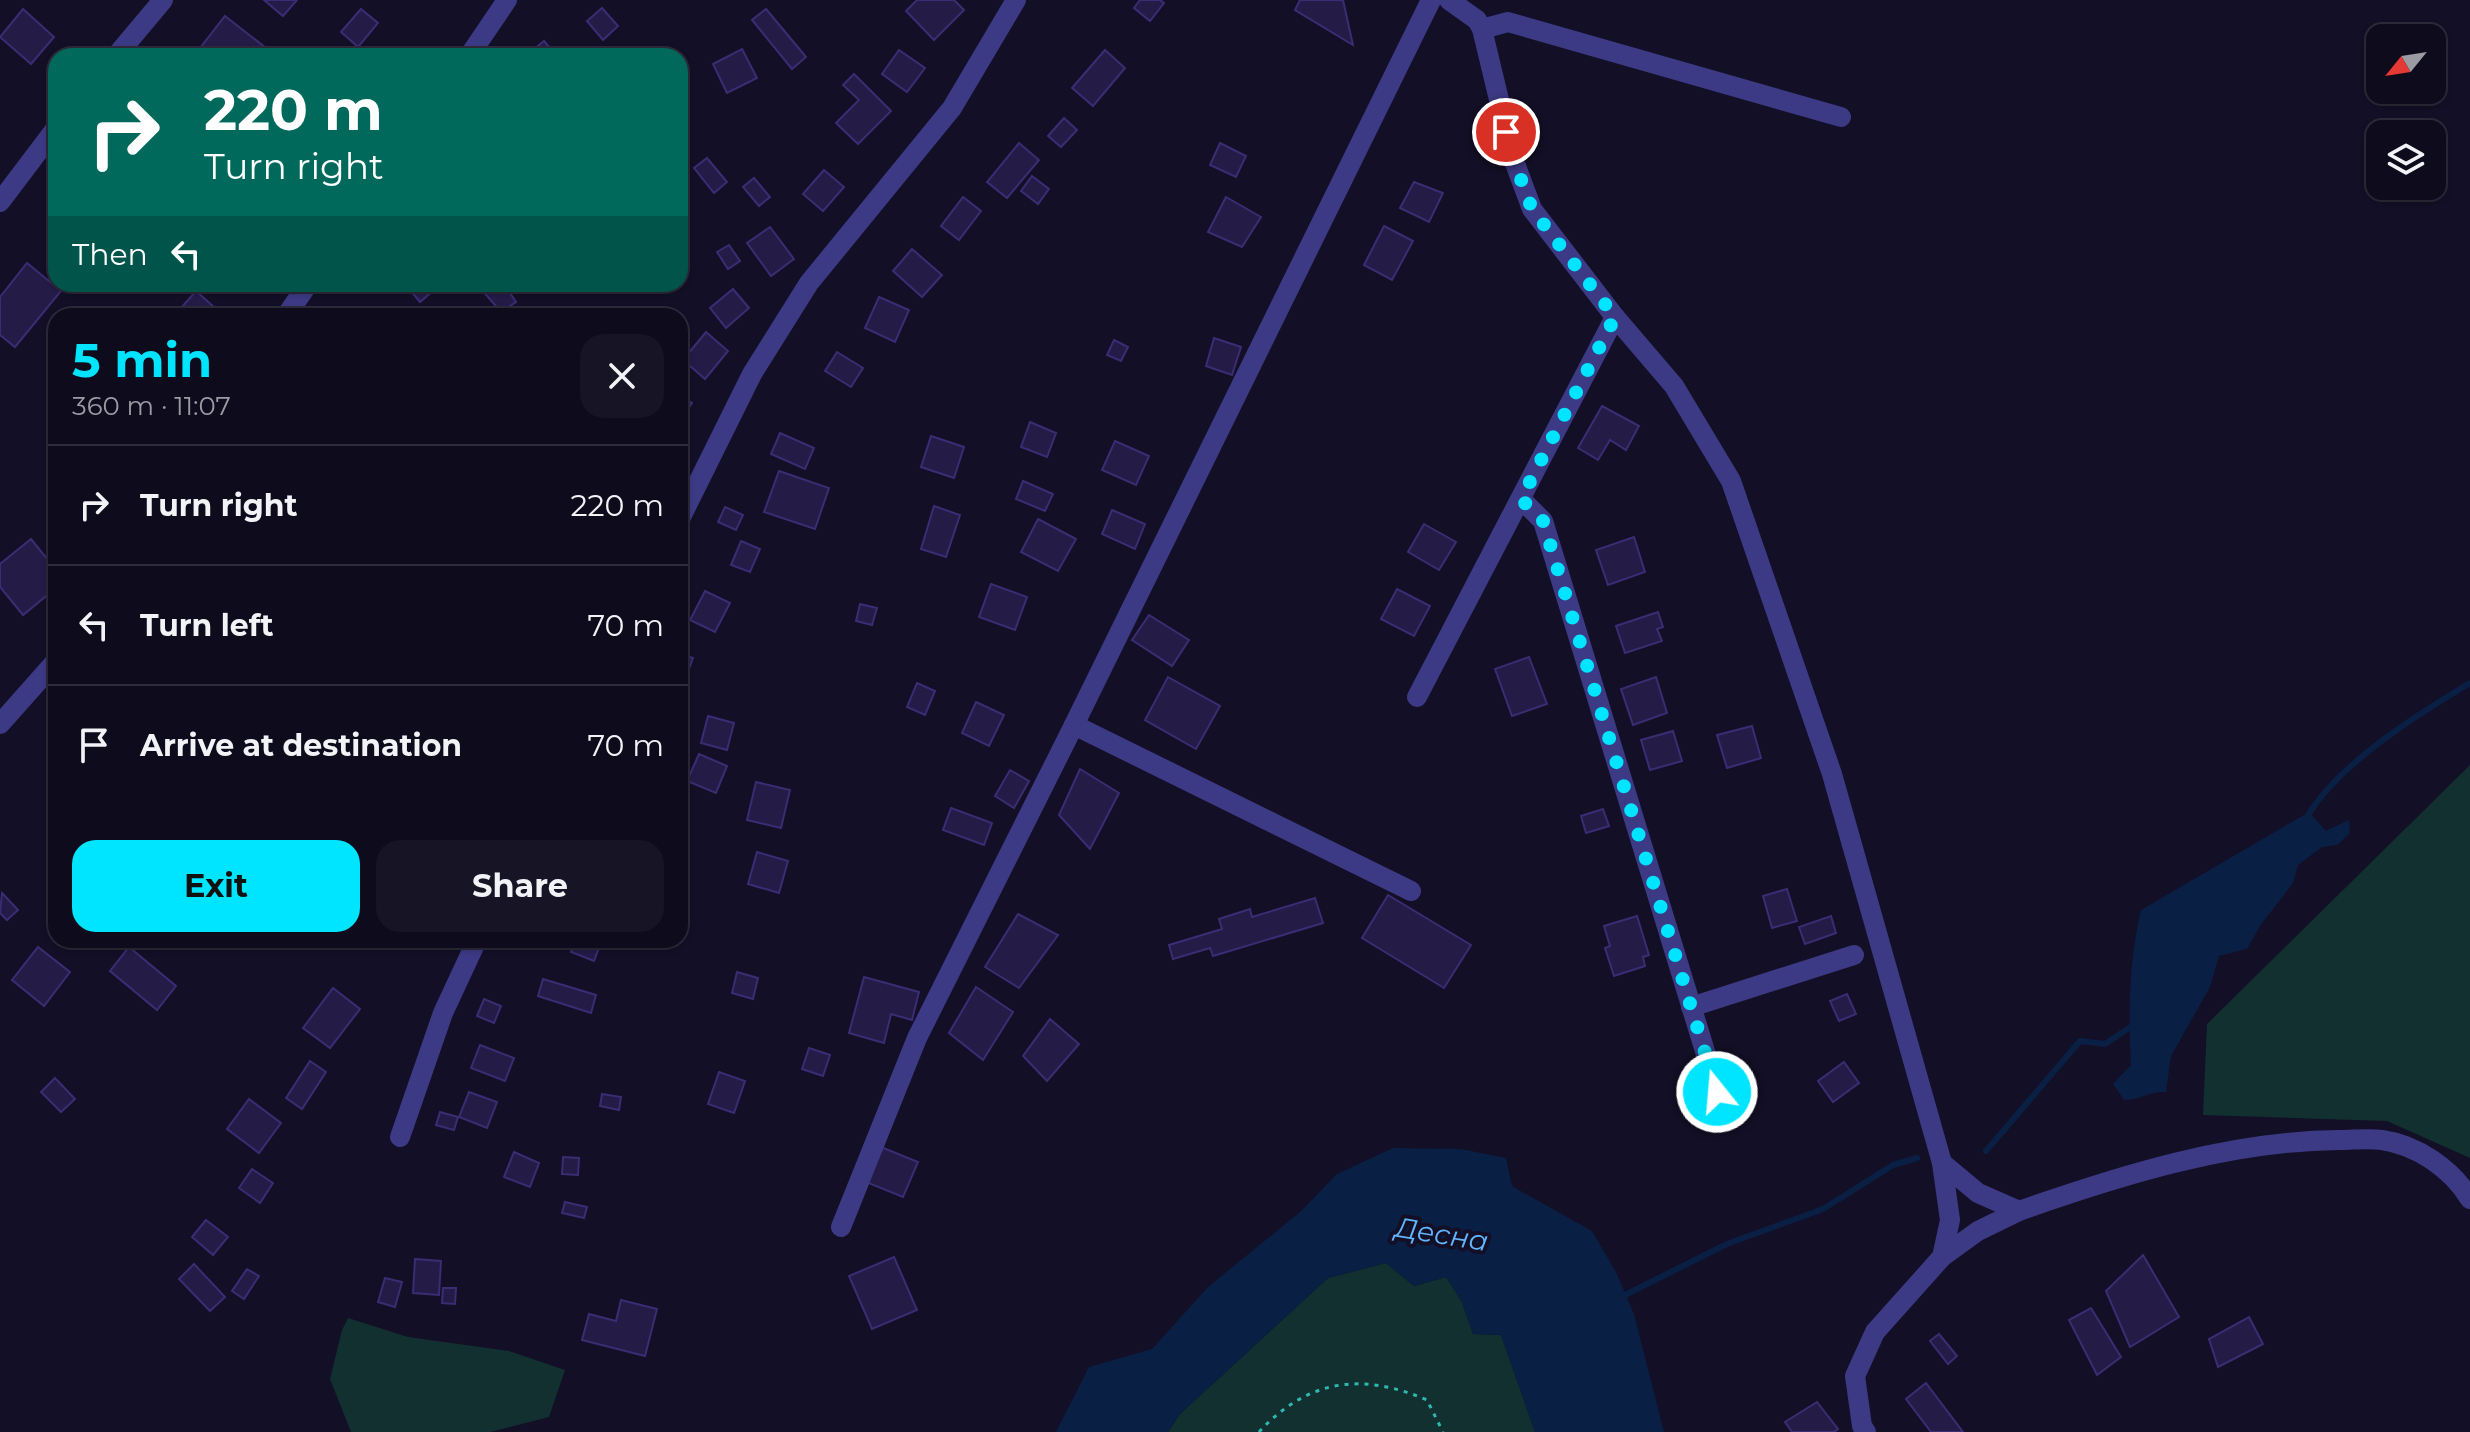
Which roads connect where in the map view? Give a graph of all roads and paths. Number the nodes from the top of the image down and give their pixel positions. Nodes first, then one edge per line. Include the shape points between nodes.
1 (163, 0) edge
2 (507, 0) edge
3 (1016, 0) edge
4 (1431, 0) edge
5 (1449, 0) edge
6 (1479, 24) junction
7 (123, 48) edge
8 (474, 48) edge
9 (1841, 117) dead end
10 (48, 139) edge
11 (0, 202) edge
12 (1615, 317) junction
13 (1521, 499) junction
14 (688, 503) edge
15 (48, 670) edge
16 (1417, 697) dead end
17 (3, 718) edge
18 (1074, 725) junction
19 (1411, 891) dead end
20 (473, 948) edge
21 (1854, 955) dead end
22 (1691, 1007) junction
23 (1726, 1120) dead end
24 (400, 1137) dead end
25 (1942, 1163) junction
26 (2470, 1199) edge
27 (2019, 1211) junction
28 (841, 1227) dead end
29 (1942, 1257) junction
30 (1259, 1432) edge
31 (1443, 1432) edge
32 (1866, 1432) edge

1 - 7 street
2 - 8 street
3 - 14 street via 952,108 809,283 752,374
4 - 18 street
5 - 6 street
6 - 9 street via 1508,22
6 - 12 street via 1513,158 1532,209
10 - 11 street
12 - 13 street
12 - 25 street via 1674,386 1731,481 1832,774
13 - 16 street
13 - 22 street via 1543,521
15 - 17 street
18 - 19 street
18 - 28 street via 917,1038
20 - 24 street via 443,1013
21 - 22 street
22 - 23 street
25 - 27 street via 1978,1193
25 - 29 street via 1950,1220
26 - 27 street via 2460,1182 2425,1155 2383,1140 2297,1140 2206,1156
27 - 29 street
29 - 32 street via 1875,1332 1855,1376
30 - 31 path via 1277,1412 1303,1396 1335,1384 1375,1382 1427,1400

